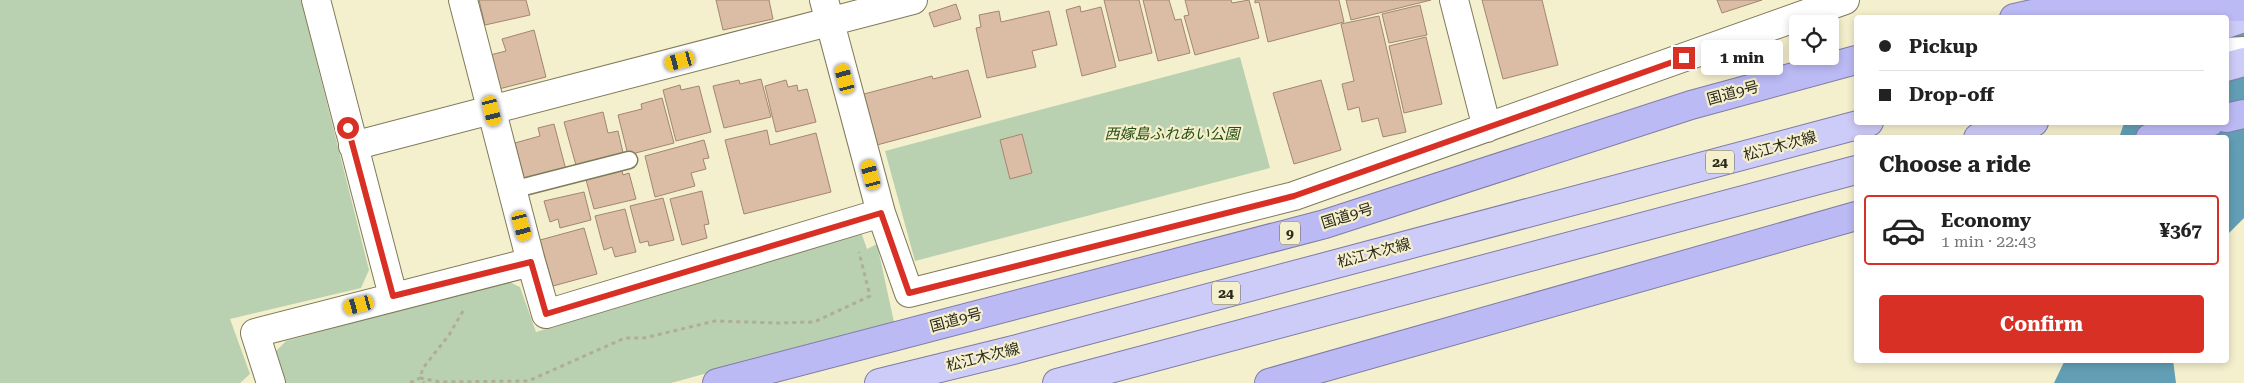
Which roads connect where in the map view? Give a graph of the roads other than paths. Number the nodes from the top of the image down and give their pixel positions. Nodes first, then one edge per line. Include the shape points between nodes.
1 (316, 0) edge
2 (463, 0) edge
3 (914, 0) edge
4 (1454, 0) edge
5 (1845, 0) edge
6 (2098, 2) edge
7 (2244, 7) edge
8 (2042, 9) edge
9 (827, 11) edge
10 (2023, 15) edge
11 (2244, 18) edge
12 (2229, 23) edge
13 (2244, 50) edge
14 (2229, 52) edge
15 (1854, 61) edge
16 (2244, 62) edge
17 (2229, 66) edge
18 (492, 111) junction
19 (2244, 114) edge
20 (2229, 117) edge
21 (1858, 125) edge
22 (2024, 125) edge
23 (2199, 125) edge
24 (1487, 128) junction
25 (1988, 135) edge
26 (2161, 135) edge
27 (353, 146) junction
28 (629, 160) dead end
29 (1854, 171) edge
30 (512, 190) junction
31 (881, 213) junction
32 (1854, 217) edge
33 (531, 262) junction
34 (393, 296) junction
35 (271, 383) edge
36 (717, 383) edge
37 (879, 383) edge
38 (1057, 383) edge
39 (1269, 383) edge

1 - 27 street
2 - 18 street
3 - 9 street
4 - 24 street
5 - 24 street
6 - 7 highway
6 - 8 highway
8 - 10 highway
9 - 18 street
9 - 31 street
11 - 12 main road
13 - 14 street
15 - 36 highway, 国道9号 / 9 via 1691,105 1325,224
16 - 17 main road
18 - 27 street
18 - 30 street
19 - 20 highway
21 - 37 main road, 松江木次線 / 24
22 - 25 main road
23 - 26 highway
24 - 31 street via 1294,196 909,293
27 - 34 street
28 - 30 lane
29 - 38 main road
30 - 33 street
31 - 33 street via 546,314
32 - 39 highway
33 - 34 street
34 - 35 street via 255,333

